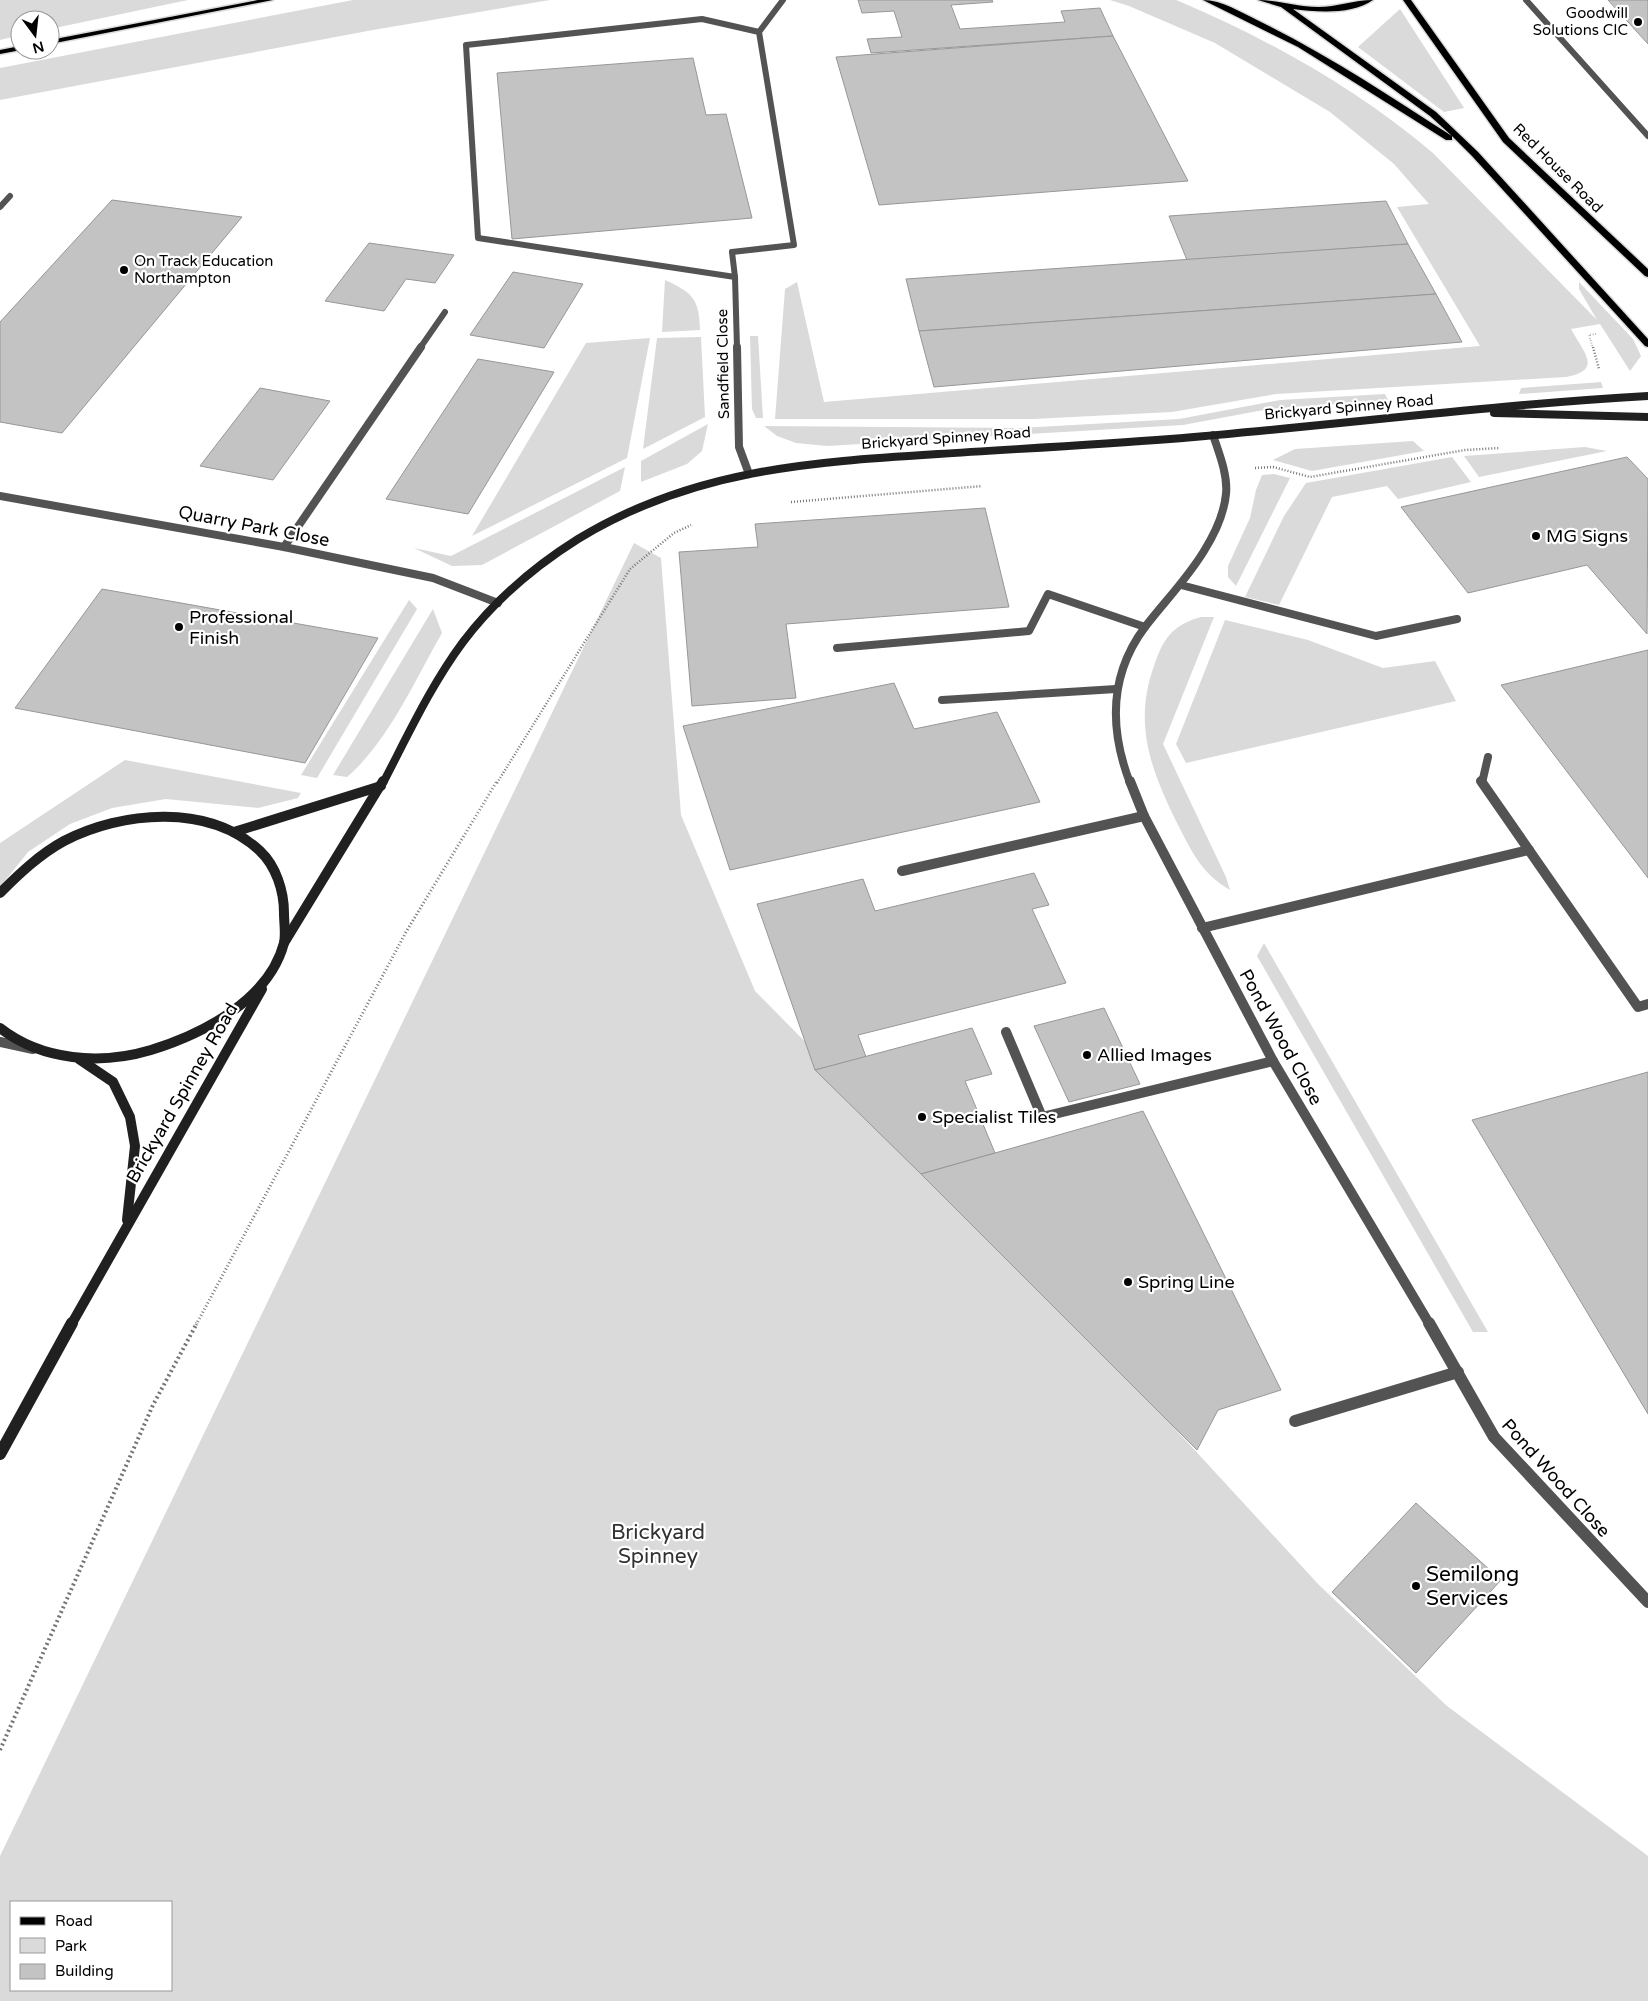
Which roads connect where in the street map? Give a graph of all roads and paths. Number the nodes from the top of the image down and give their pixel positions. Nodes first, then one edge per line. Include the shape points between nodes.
1 (260, 0) edge
2 (269, 0) edge
3 (784, 0) edge
4 (1207, 0) edge
5 (1262, 0) edge
6 (1369, 0) edge
7 (1406, 0) edge
8 (1526, 0) edge
9 (246, 3) junction
10 (1284, 6) junction
11 (759, 32) junction
12 (60, 40) edge
13 (1648, 136) edge
14 (1474, 154) junction
15 (10, 196) dead end
16 (0, 207) edge
17 (1648, 274) edge
18 (735, 277) junction
19 (446, 312) dead end
20 (1648, 344) edge
21 (1648, 396) edge
22 (1456, 412) junction
23 (1648, 416) edge
24 (1213, 435) junction
25 (1503, 448) dead end
26 (1224, 468) junction
27 (749, 474) junction
28 (991, 485) dead end
29 (0, 496) edge
30 (788, 502) dead end
31 (696, 523) dead end
32 (284, 547) junction
33 (1181, 586) junction
34 (498, 603) junction
35 (1457, 619) dead end
36 (1145, 627) junction
37 (837, 648) dead end
38 (1116, 689) junction
39 (942, 700) dead end
40 (1488, 757) dead end
41 (381, 786) junction
42 (1144, 816) junction
43 (234, 832) junction
44 (1529, 850) junction
45 (902, 871) dead end
46 (0, 893) edge
47 (1202, 928) junction
48 (284, 943) junction
49 (269, 977) junction
50 (1648, 1004) edge
51 (0, 1028) edge
52 (1006, 1032) dead end
53 (0, 1042) edge
54 (33, 1049) junction
55 (79, 1059) junction
56 (1273, 1061) junction
57 (126, 1226) junction
58 (1458, 1372) junction
59 (1294, 1421) dead end
60 (0, 1454) edge
61 (1648, 1602) edge
62 (0, 1750) edge

1 - 9 main road
2 - 9 main road
3 - 11 street
4 - 14 main road via 1242,14 1361,81
5 - 10 main road
6 - 10 main road via 1334,9
7 - 17 main road, Red House Road via 1506,140
8 - 13 street
9 - 12 main road
10 - 14 main road via 1433,114
11 - 18 street, Sandfield Close via 794,245 732,252
11 - 18 street via 702,19 466,45 478,238
14 - 20 main road
15 - 16 street
18 - 27 street, Sandfield Close via 739,447
19 - 32 street
21 - 22 street, Brickyard Spinney Road via 1540,402
22 - 23 street
22 - 24 street, Brickyard Spinney Road
24 - 26 street, Pond Wood Close
24 - 27 street, Brickyard Spinney Road via 850,460
25 - 26 path via 1466,450 1310,476 1273,467
26 - 33 street, Pond Wood Close via 1226,495 1217,526
27 - 34 street, Brickyard Spinney Road via 657,499 614,519 558,553
28 - 30 path
29 - 32 street, Quarry Park Close
31 - 62 path via 674,533 630,570 406,932 153,1405
32 - 34 street, Quarry Park Close via 433,578
33 - 35 street via 1376,636
33 - 36 street, Pond Wood Close
34 - 41 street, Brickyard Spinney Road via 442,671
36 - 37 street via 1048,594 1029,631
36 - 38 street, Pond Wood Close via 1130,653
38 - 39 street
38 - 42 street, Pond Wood Close via 1118,750
40 - 44 street via 1481,781
41 - 43 street
41 - 48 street, Brickyard Spinney Road
42 - 45 street
42 - 47 street, Pond Wood Close
43 - 46 street via 196,820 154,817 109,824 58,845 27,865
43 - 48 street via 261,851 278,877 284,908
44 - 47 street
44 - 50 street via 1638,1006
47 - 56 street, Pond Wood Close
48 - 49 street, Brickyard Spinney Road
49 - 55 street via 234,1011 186,1038 131,1056
49 - 57 street, Brickyard Spinney Road
51 - 54 street
52 - 56 street via 1042,1117
53 - 54 street
54 - 55 street
55 - 57 street, Brickyard Spinney Road via 113,1082 130,1116 135,1146
56 - 58 street, Pond Wood Close
57 - 60 street, Brickyard Spinney Road
58 - 59 street
58 - 61 street, Pond Wood Close via 1494,1437

